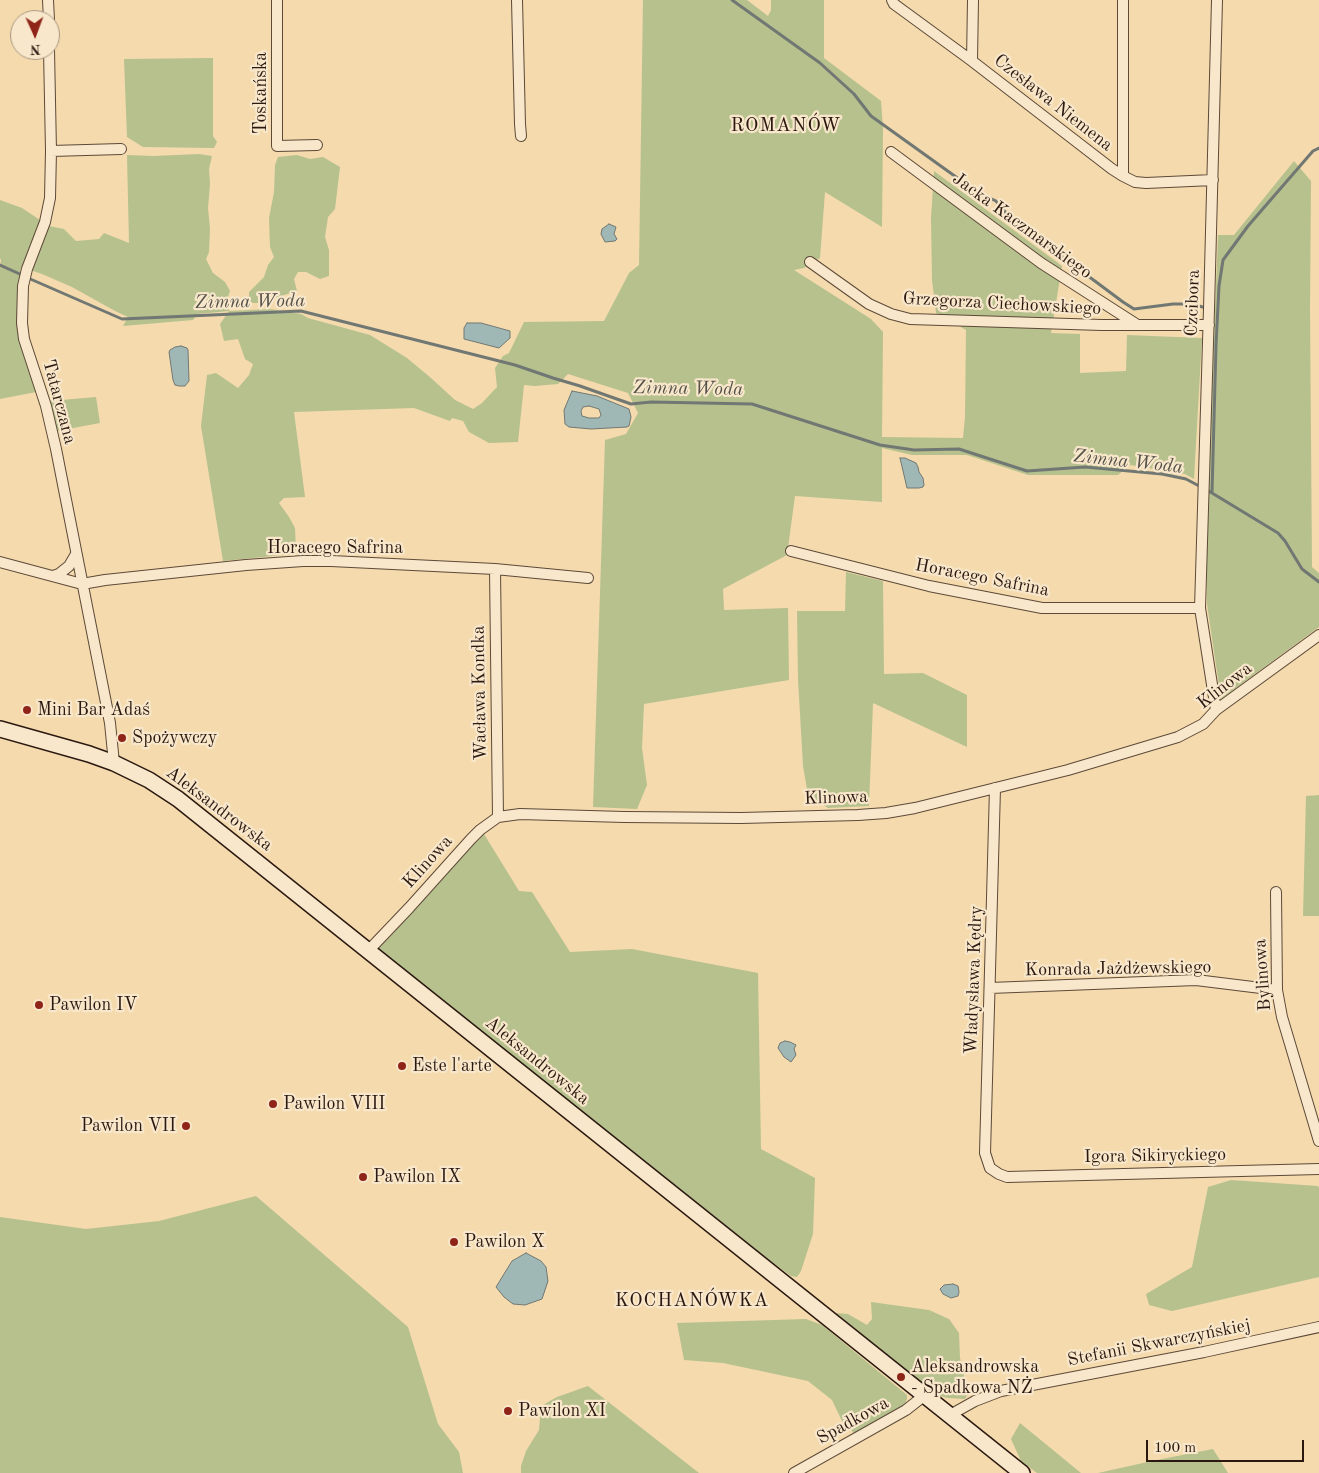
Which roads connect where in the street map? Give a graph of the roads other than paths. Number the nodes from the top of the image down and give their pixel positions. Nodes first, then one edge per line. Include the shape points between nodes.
1 (276, 0) edge
2 (517, 0) edge
3 (892, 0) edge
4 (972, 0) edge
5 (1123, 0) edge
6 (1217, 0) edge
7 (49, 60) edge
8 (972, 61) junction
9 (521, 136) dead end
10 (317, 145) dead end
11 (121, 150) dead end
12 (51, 151) junction
13 (890, 152) dead end
14 (1123, 176) junction
15 (1213, 180) junction
16 (810, 262) dead end
17 (1137, 324) junction
18 (1209, 325) junction
19 (791, 551) dead end
20 (76, 554) junction
21 (0, 562) edge
22 (495, 569) junction
23 (53, 576) junction
24 (588, 578) dead end
25 (82, 584) junction
26 (1200, 608) junction
27 (1319, 635) edge
28 (1216, 710) junction
29 (0, 729) edge
30 (114, 763) junction
31 (995, 788) junction
32 (498, 817) junction
33 (1276, 892) dead end
34 (369, 950) junction
35 (990, 988) junction
36 (1277, 990) junction
37 (1319, 1141) edge
38 (1319, 1169) edge
39 (993, 1171) joint
40 (1319, 1327) edge
41 (925, 1395) junction
42 (950, 1415) junction
43 (794, 1473) edge
44 (1022, 1473) edge

1 - 10 street, Toskańska via 277,146
2 - 9 street
3 - 8 street, Czesława Niemena
4 - 8 street
5 - 14 street
6 - 15 street, Czcibora
7 - 12 street, Tatarczana
8 - 14 street, Czesława Niemena
11 - 12 street
12 - 20 street, Tatarczana via 48,211 23,286 22,323 49,420
13 - 17 street, Jacka Kaczmarskiego via 1041,263
14 - 15 street, Czesława Niemena via 1146,183
15 - 18 street, Czcibora
16 - 17 street, Grzegorza Ciechowskiego via 869,304 910,319
17 - 18 street, Grzegorza Ciechowskiego
18 - 26 street, Czcibora
19 - 26 street, Horacego Safrina via 929,586 1042,608
20 - 23 street via 69,566
20 - 25 street, Tatarczana
21 - 23 street
22 - 24 street, Horacego Safrina
22 - 25 street, Horacego Safrina via 303,561
22 - 32 street, Wacława Kondka
23 - 25 street
25 - 30 street, Tatarczana via 110,723
26 - 28 street, Czcibora
27 - 28 street, Klinowa
28 - 31 street, Klinowa via 1203,724 1178,737
29 - 30 main road, Aleksandrowska
30 - 34 main road, Aleksandrowska via 181,801
31 - 32 street, Klinowa via 909,810 858,815 731,818 520,814
31 - 35 street, Władysława Kędry
32 - 34 street, Klinowa via 480,830
33 - 36 street, Bylinowa
34 - 41 main road, Aleksandrowska
35 - 36 street, Konrada Jażdżewskiego via 1196,980
35 - 39 street, Władysława Kędry via 985,1153
36 - 37 street, Bylinowa
38 - 39 street, Igora Sikiryckiego via 1007,1177
40 - 42 street, Stefanii Skwarczyńskiej via 1001,1392
41 - 42 main road, Aleksandrowska
41 - 43 street, Spadkowa via 906,1410
42 - 44 main road, Aleksandrowska

